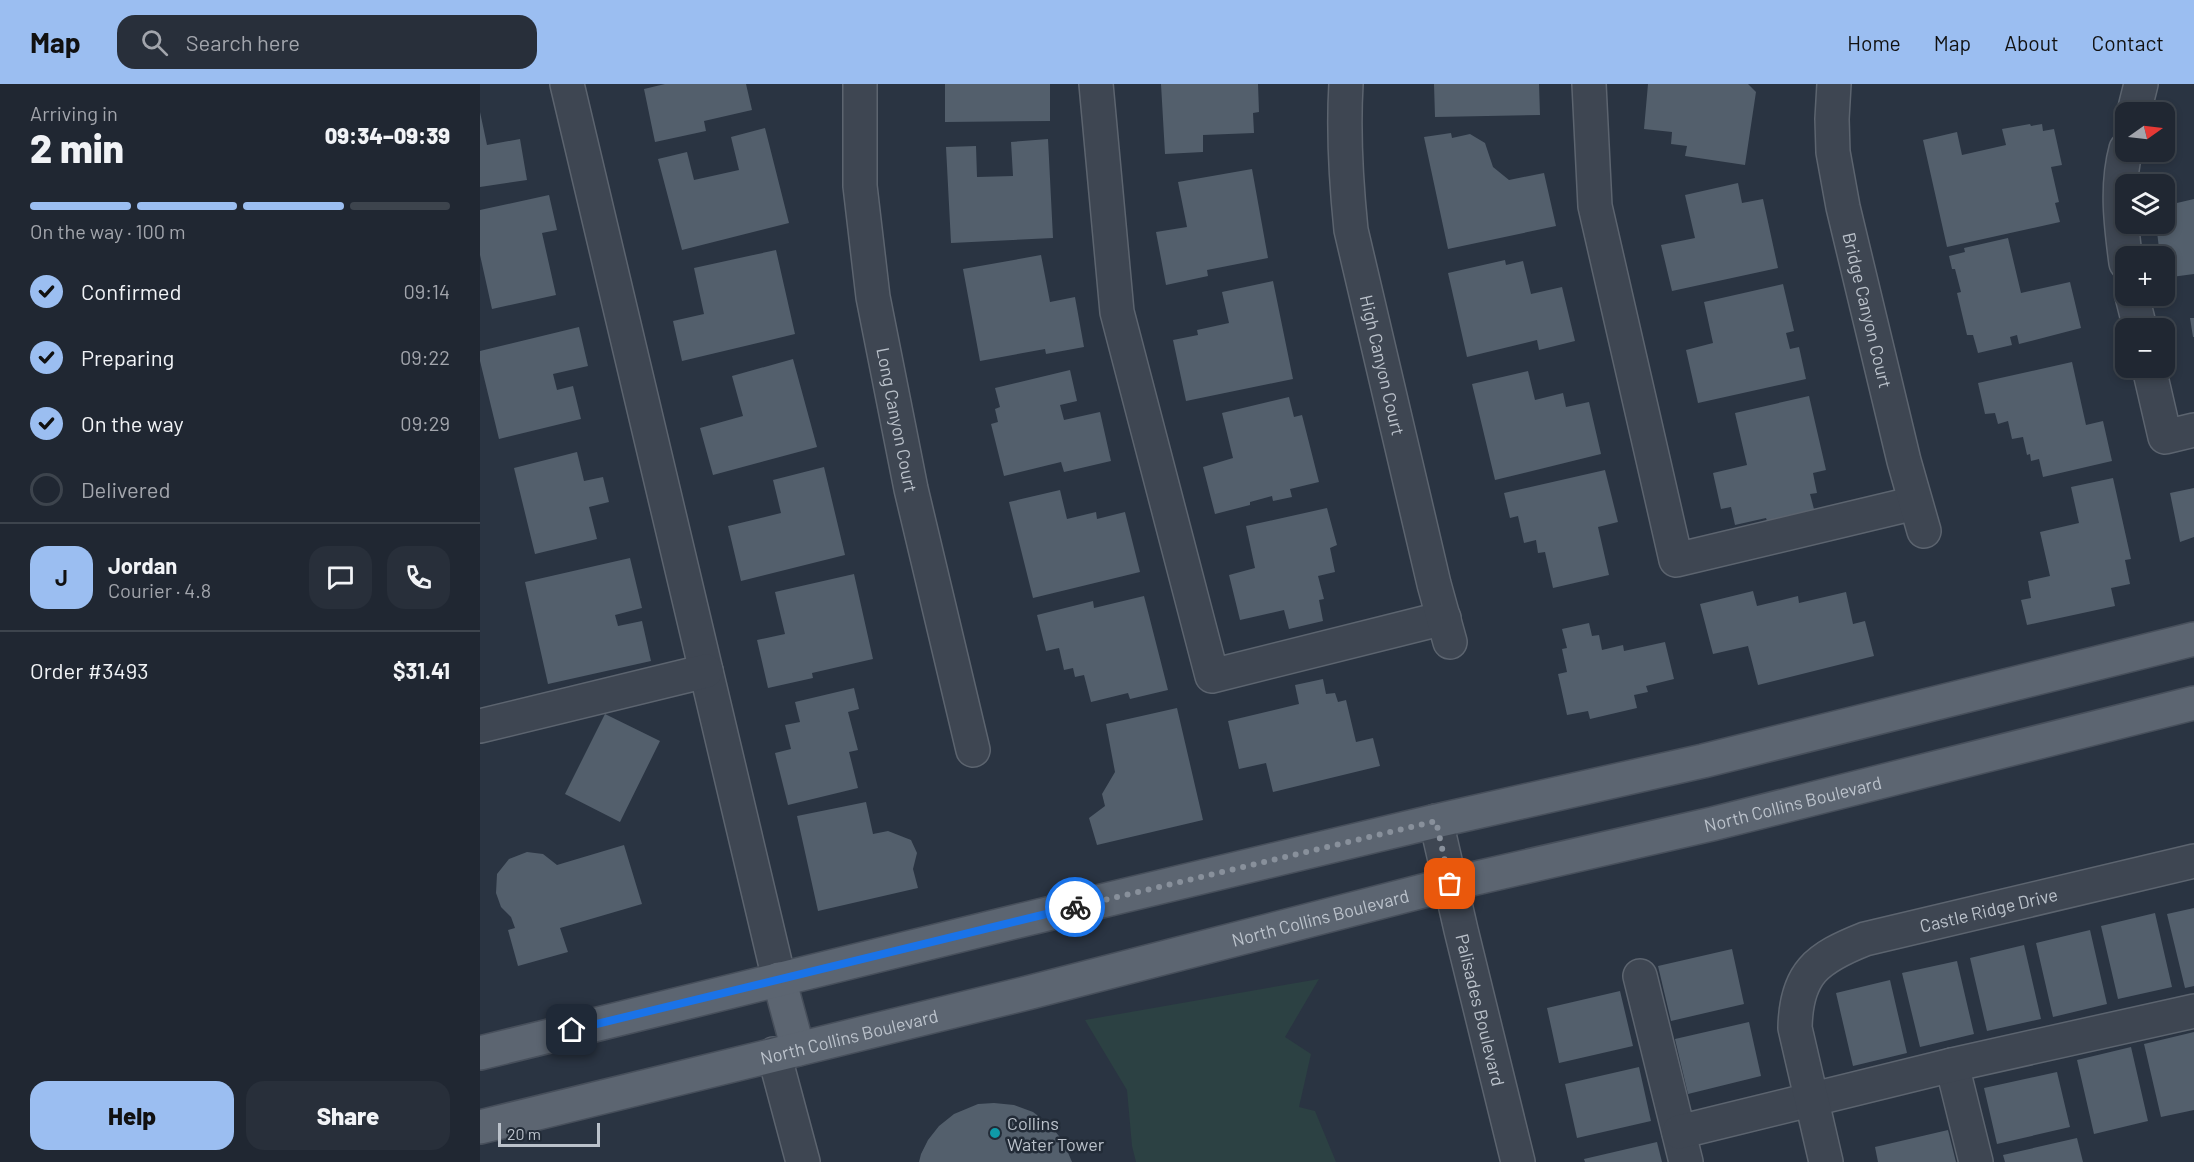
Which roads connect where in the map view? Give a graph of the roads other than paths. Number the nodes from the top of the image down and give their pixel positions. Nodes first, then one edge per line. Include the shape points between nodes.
1 (567, 84) edge
2 (860, 84) edge
3 (1096, 84) edge
4 (1346, 84) edge
5 (1588, 84) edge
6 (1834, 84) edge
7 (2141, 84) edge
8 (2136, 102) edge
9 (2122, 162) edge
10 (2124, 246) edge
11 (2151, 378) edge
12 (2194, 430) edge
13 (2194, 639) edge
14 (706, 671) junction
15 (2194, 703) edge
16 (480, 726) edge
17 (973, 750) dead end
18 (1436, 821) junction
19 (2194, 861) edge
20 (1450, 884) junction
21 (1640, 976) dead end
22 (779, 980) junction
23 (2194, 1011) edge
24 (786, 1052) junction
25 (480, 1053) edge
26 (1953, 1065) junction
27 (1811, 1100) junction
28 (480, 1127) edge
29 (1682, 1147) edge
30 (803, 1162) edge
31 (1518, 1162) edge
32 (1826, 1162) edge
33 (1976, 1162) edge

1 - 14 street
2 - 17 street, Long Canyon Court via 860,186 873,297 911,489
3 - 4 street, High Canyon Court via 1117,312 1212,676 1447,630 1351,230 1346,176
5 - 6 street, Bridge Canyon Court via 1595,206 1676,560 1919,517 1843,207 1833,152
7 - 8 street
9 - 10 street
11 - 12 street via 2165,437
13 - 18 main road via 1703,761
14 - 16 street
14 - 22 street
15 - 20 main road, North Collins Boulevard via 1712,824
18 - 20 street, Palisades Boulevard
18 - 22 main road
19 - 27 street, Castle Ridge Drive via 1865,939 1835,951 1814,967 1795,1009 1795,1028
20 - 24 main road, North Collins Boulevard
20 - 31 street, Palisades Boulevard
21 - 29 street
22 - 24 main road
22 - 25 main road
23 - 26 street
24 - 28 main road, North Collins Boulevard
24 - 30 street
26 - 27 street
26 - 33 street
27 - 29 street
27 - 32 street

